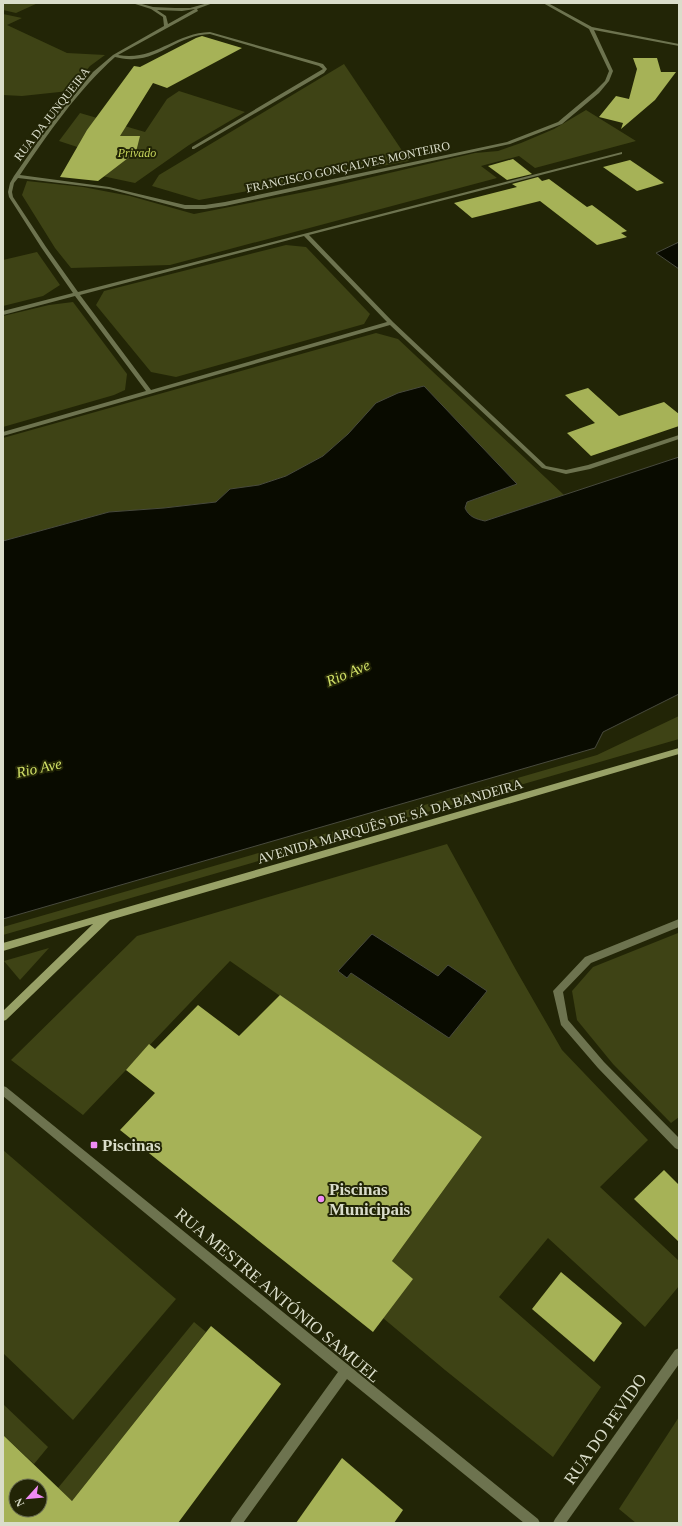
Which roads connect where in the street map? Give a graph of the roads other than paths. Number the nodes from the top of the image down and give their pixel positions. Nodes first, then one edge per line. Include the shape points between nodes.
1 (134, 3) edge
2 (211, 3) edge
3 (545, 3) edge
4 (204, 6) junction
5 (152, 8) junction
6 (166, 27) junction
7 (591, 28) junction
8 (679, 45) edge
9 (114, 56) junction
10 (194, 148) dead end
11 (620, 153) dead end
12 (16, 176) junction
13 (10, 187) junction
14 (3, 190) edge
15 (306, 235) junction
16 (76, 294) junction
17 (3, 313) edge
18 (391, 323) junction
19 (149, 391) junction
20 (3, 434) edge
21 (679, 437) edge
22 (679, 750) edge
23 (108, 916) junction
24 (679, 922) edge
25 (3, 947) edge
26 (3, 1011) edge
27 (3, 1017) edge
28 (3, 1090) edge
29 (679, 1145) edge
30 (679, 1354) edge
31 (345, 1372) junction
32 (236, 1523) edge
33 (534, 1523) edge
34 (559, 1523) edge

1 - 5 street
2 - 4 street
3 - 7 street
4 - 5 street via 192,10
4 - 6 street, RUA DA JUNQUEIRA
5 - 6 street via 165,17
6 - 9 street, RUA DA JUNQUEIRA
7 - 8 street
7 - 12 street, FRANCISCO GONÇALVES MONTEIRO via 611,71 606,81 585,103 560,123 508,143 205,207 185,207 109,188
9 - 10 street via 144,56 188,36 210,33 321,65 325,69
9 - 12 street, RUA DA JUNQUEIRA via 90,78
11 - 15 street
12 - 13 street, RUA DA JUNQUEIRA
13 - 14 street
13 - 16 street via 11,197
15 - 16 street
15 - 18 street
16 - 17 street
16 - 19 street
18 - 19 street
18 - 21 street via 544,467 566,472 590,467
19 - 20 street
22 - 23 main road, AVENIDA MARQUÊS DE SÁ DA BANDEIRA
23 - 25 main road, AVENIDA MARQUÊS DE SÁ DA BANDEIRA
23 - 27 main road
24 - 29 street via 588,960 558,991 564,1022 601,1065
26 - 27 main road
28 - 31 street, RUA MESTRE ANTÓNIO SAMUEL
30 - 34 street, RUA DO PEVIDO
31 - 32 street
31 - 33 street, RUA MESTRE ANTÓNIO SAMUEL

